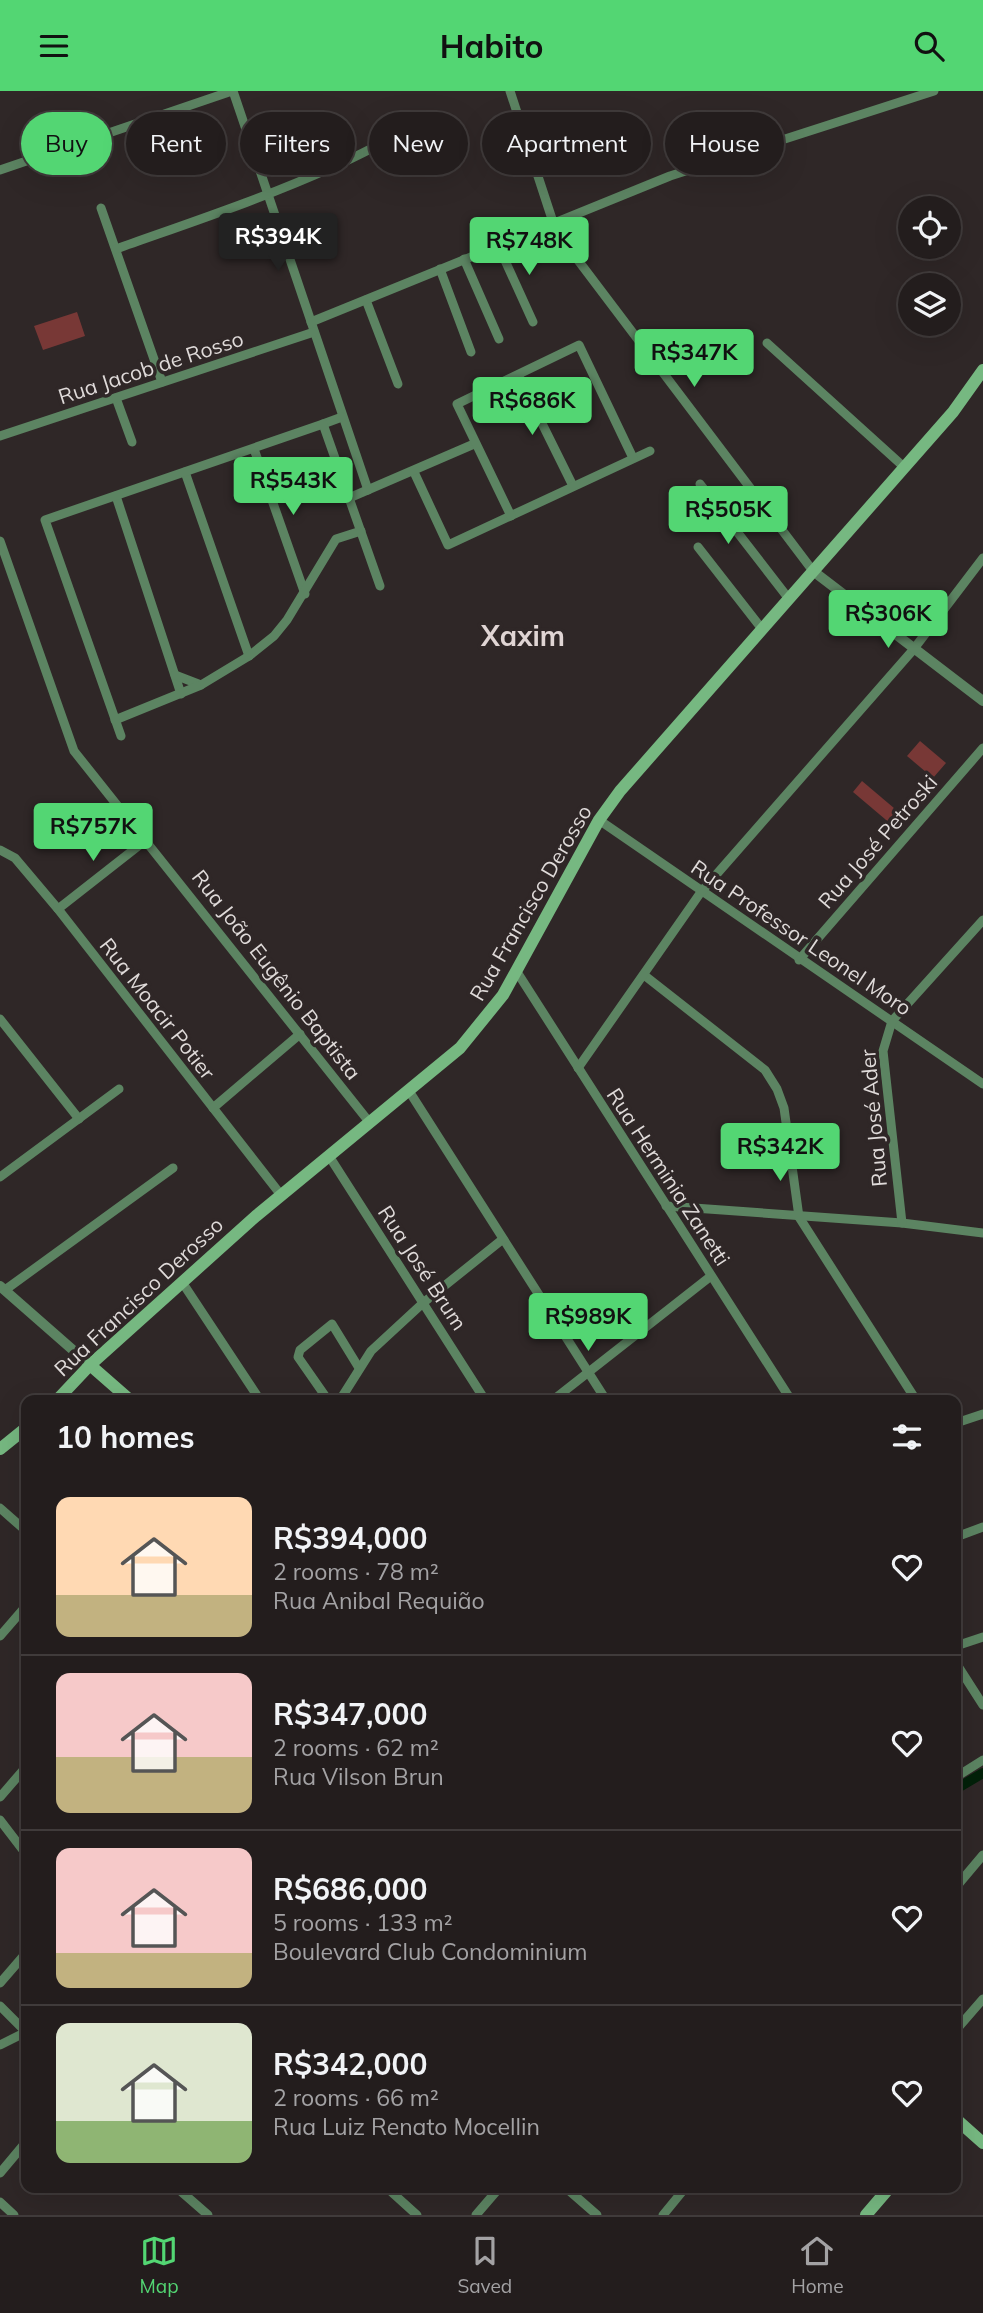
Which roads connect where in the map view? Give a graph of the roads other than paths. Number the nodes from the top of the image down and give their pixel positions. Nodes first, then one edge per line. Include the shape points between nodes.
1 (232, 91) edge
2 (510, 91) edge
3 (934, 91) edge
4 (384, 144) joint
5 (369, 151) edge
6 (0, 170) edge
7 (268, 195) junction
8 (101, 208) dead end
9 (553, 222) junction
10 (498, 245) junction
11 (116, 249) junction
12 (464, 259) junction
13 (440, 269) junction
14 (366, 300) junction
15 (533, 322) dead end
16 (312, 327) junction
17 (499, 339) dead end
18 (767, 343) dead end
19 (471, 352) dead end
20 (983, 370) edge
21 (519, 375) junction
22 (162, 382) junction
23 (398, 384) dead end
24 (116, 398) junction
25 (342, 417) junction
26 (323, 424) junction
27 (0, 436) edge
28 (132, 442) dead end
29 (474, 444) junction
30 (254, 449) junction
31 (650, 451) dead end
32 (355, 457) junction
33 (633, 458) junction
34 (337, 464) junction
35 (904, 467) junction
36 (185, 472) junction
37 (414, 472) junction
38 (700, 484) dead end
39 (573, 486) junction
40 (368, 490) junction
41 (116, 496) junction
42 (349, 498) junction
43 (510, 516) junction
44 (361, 531) junction
45 (0, 541) edge
46 (698, 547) dead end
47 (983, 558) edge
48 (813, 571) junction
49 (297, 572) junction
50 (317, 573) junction
51 (380, 586) dead end
52 (305, 594) junction
53 (789, 599) junction
54 (762, 629) junction
55 (914, 650) junction
56 (249, 656) junction
57 (175, 675) junction
58 (201, 685) junction
59 (181, 694) junction
60 (983, 701) edge
61 (116, 719) junction
62 (121, 736) dead end
63 (983, 748) edge
64 (599, 820) junction
65 (146, 840) junction
66 (0, 850) edge
67 (701, 892) junction
68 (58, 909) junction
69 (983, 920) edge
70 (800, 960) junction
71 (517, 972) junction
72 (644, 975) junction
73 (0, 1019) edge
74 (892, 1021) junction
75 (299, 1034) junction
76 (578, 1068) junction
77 (983, 1084) edge
78 (119, 1089) dead end
79 (409, 1091) junction
80 (213, 1108) junction
81 (79, 1119) junction
82 (370, 1122) junction
83 (330, 1156) junction
84 (173, 1168) dead end
85 (0, 1177) edge
86 (281, 1195) junction
87 (666, 1206) junction
88 (799, 1217) junction
89 (902, 1223) junction
90 (983, 1233) edge
91 (503, 1239) junction
92 (711, 1276) junction
93 (182, 1282) junction
94 (2, 1288) edge
95 (423, 1303) junction
96 (90, 1365) junction
97 (359, 1368) junction
98 (588, 1372) junction
99 (62, 1395) edge
100 (124, 1395) edge
101 (257, 1395) edge
102 (325, 1395) edge
103 (343, 1395) edge
104 (482, 1395) edge
105 (559, 1395) edge
106 (603, 1395) edge
107 (788, 1395) edge
108 (913, 1395) edge
109 (983, 1414) edge
110 (961, 1421) edge
111 (21, 1433) edge
112 (0, 1448) edge
113 (0, 1508) edge
114 (21, 1527) edge
115 (983, 1527) edge
116 (961, 1535) edge
117 (21, 1612) edge
118 (0, 1636) edge
119 (983, 1637) edge
120 (961, 1644) edge
121 (961, 1671) edge
122 (983, 1705) edge
123 (983, 1760) edge
124 (21, 1773) edge
125 (961, 1774) edge
126 (0, 1797) edge
127 (0, 1820) edge
128 (21, 1847) edge
129 (983, 1855) edge
130 (961, 1881) edge
131 (21, 1959) edge
132 (0, 1983) edge
133 (983, 1999) edge
134 (0, 2006) edge
135 (961, 2024) edge
136 (21, 2027) edge
137 (21, 2034) edge
138 (0, 2045) edge
139 (961, 2123) edge
140 (983, 2143) edge
141 (21, 2148) edge
142 (0, 2173) edge
143 (183, 2193) edge
144 (393, 2193) edge
145 (495, 2193) edge
146 (572, 2193) edge
147 (681, 2193) edge
148 (885, 2193) edge
149 (0, 2202) edge
150 (15, 2215) edge
151 (208, 2215) edge
152 (417, 2215) edge
153 (477, 2215) edge
154 (597, 2215) edge
155 (663, 2215) edge
156 (866, 2215) edge

1 - 6 street
1 - 7 street
2 - 9 street
3 - 9 street, Rua Jacob de Rosso via 670,176
4 - 4 street via 406,146 444,134 450,122 440,117
5 - 7 street
7 - 11 street
7 - 16 street
8 - 11 street
9 - 10 street, Rua Jacob de Rosso
9 - 48 street
10 - 12 street, Rua Jacob de Rosso
10 - 15 street
11 - 22 street
12 - 13 street, Rua Jacob de Rosso
12 - 17 street
13 - 14 street, Rua Jacob de Rosso
13 - 19 street
14 - 16 street, Rua Jacob de Rosso
14 - 23 street
16 - 22 street, Rua Jacob de Rosso
16 - 25 street
18 - 35 street
20 - 35 main road, Rua Francisco Derosso
21 - 29 street via 457,404
21 - 33 street via 579,345
21 - 39 street
22 - 24 street, Rua Jacob de Rosso
24 - 27 street, Rua Jacob de Rosso
24 - 28 street
25 - 26 street
25 - 32 street
26 - 30 street
26 - 34 street
29 - 37 street
29 - 43 street
30 - 36 street
30 - 49 street
31 - 33 street
32 - 34 street
32 - 40 street
33 - 39 street
34 - 42 street
35 - 48 main road, Rua Francisco Derosso
36 - 41 street
36 - 56 street
37 - 40 street
37 - 43 street via 448,545
38 - 53 street
39 - 43 street
40 - 42 street
41 - 57 street
41 - 61 street via 45,520
42 - 44 street
44 - 50 street via 336,539
44 - 51 street
45 - 65 street, Rua João Eugênio Baptista via 74,751
46 - 54 street
47 - 55 street
48 - 53 main road, Rua Francisco Derosso
48 - 55 street
49 - 50 street
49 - 52 street
50 - 52 street
52 - 56 street via 274,636
53 - 54 main road, Rua Francisco Derosso
54 - 64 main road, Rua Francisco Derosso
55 - 60 street
55 - 67 street
56 - 58 street
57 - 58 street
57 - 59 street
58 - 59 street
59 - 61 street
61 - 62 street
63 - 70 street, Rua José Petroski
64 - 67 street, Rua Professor Leonel Moro
64 - 71 main road, Rua Francisco Derosso
65 - 68 street
65 - 75 street, Rua João Eugênio Baptista
66 - 68 street, Rua Moacir Potier via 15,858
67 - 70 street, Rua Professor Leonel Moro
67 - 72 street
68 - 80 street, Rua Moacir Potier
69 - 74 street, Rua José Ader
70 - 74 street, Rua Professor Leonel Moro
71 - 76 street, Rua Herminia Zanetti
71 - 79 main road, Rua Francisco Derosso via 460,1048
72 - 76 street
72 - 88 street via 765,1070 778,1089
73 - 81 street
74 - 77 street, Rua Professor Leonel Moro
74 - 89 street, Rua José Ader via 883,1051
75 - 80 street
75 - 82 street, Rua João Eugênio Baptista
76 - 87 street, Rua Herminia Zanetti
78 - 81 street
79 - 82 main road, Rua Francisco Derosso
79 - 91 street
80 - 86 street, Rua Moacir Potier
81 - 85 street
82 - 83 main road, Rua Francisco Derosso
83 - 86 main road, Rua Francisco Derosso
83 - 95 street, Rua José Brum
84 - 94 street
86 - 93 main road, Rua Francisco Derosso
87 - 88 street
87 - 92 street, Rua Herminia Zanetti
88 - 89 street
88 - 108 street
89 - 90 street
91 - 95 street
91 - 98 street
92 - 98 street
92 - 107 street, Rua Herminia Zanetti
93 - 96 main road, Rua Francisco Derosso
93 - 101 street
94 - 96 street
95 - 97 street
95 - 104 street, Rua José Brum
96 - 99 main road, Rua Francisco Derosso
96 - 100 main road
97 - 102 street via 332,1324 300,1350 298,1357
97 - 103 street
98 - 105 street
98 - 106 street
109 - 110 street
111 - 112 main road
113 - 114 street
115 - 116 street
117 - 118 street
119 - 120 street
121 - 122 street
123 - 125 street
124 - 126 street
127 - 128 street
129 - 130 street
131 - 132 street
133 - 135 street
134 - 136 street
137 - 138 street
139 - 140 main road
141 - 142 street
143 - 151 street
144 - 152 street
145 - 153 street
146 - 154 street
147 - 155 street
148 - 156 main road
149 - 150 street

